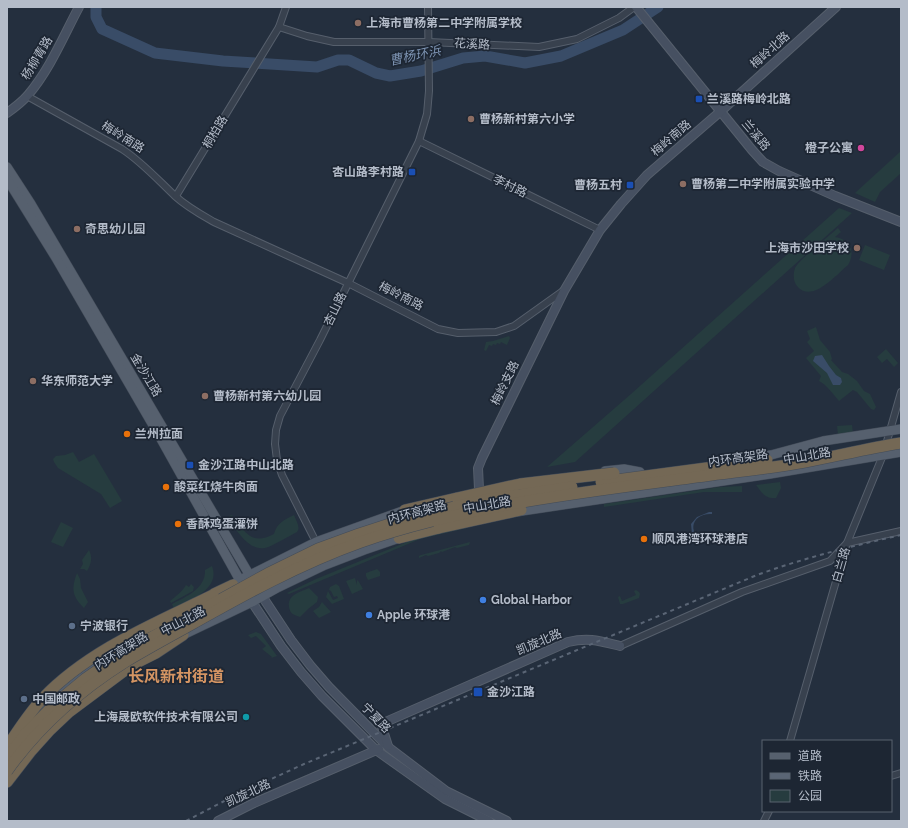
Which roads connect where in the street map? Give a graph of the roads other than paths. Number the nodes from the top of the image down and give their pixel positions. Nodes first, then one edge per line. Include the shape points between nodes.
1 (79, 7) edge
2 (286, 7) edge
3 (428, 7) edge
4 (836, 7) edge
5 (637, 9) edge
6 (279, 27) junction
7 (429, 42) junction
8 (27, 96) junction
9 (721, 112) junction
10 (7, 113) edge
11 (419, 141) junction
12 (7, 166) edge
13 (7, 179) edge
14 (176, 196) junction
15 (901, 222) edge
16 (600, 230) junction
17 (348, 283) junction
18 (564, 290) junction
19 (901, 392) edge
20 (901, 429) edge
21 (890, 432) junction
22 (901, 436) edge
23 (901, 443) edge
24 (901, 452) edge
25 (882, 455) junction
26 (707, 468) junction
27 (640, 472) junction
28 (650, 484) junction
29 (479, 489) junction
30 (405, 510) junction
31 (901, 531) edge
32 (399, 538) junction
33 (316, 542) junction
34 (848, 543) junction
35 (250, 576) junction
36 (237, 583) junction
37 (262, 596) junction
38 (252, 602) junction
39 (184, 635) junction
40 (620, 646) joint
41 (76, 679) junction
42 (790, 740) edge
43 (7, 741) edge
44 (7, 747) edge
45 (388, 747) junction
46 (376, 750) junction
47 (7, 752) edge
48 (7, 758) edge
49 (7, 771) edge
50 (7, 781) edge
51 (768, 812) edge
52 (488, 819) edge
53 (218, 821) edge
54 (507, 821) edge
55 (764, 821) edge

1 - 8 street, 杨柳青路 via 49,66
2 - 6 street
3 - 7 street
4 - 9 street, 梅岭北路
5 - 7 street, 花溪路 via 577,39 539,47
5 - 9 street, 兰溪路
6 - 7 street, 花溪路 via 334,42
6 - 14 street, 桐柏路
7 - 11 street, 杏山路 via 427,114
8 - 10 street, 杨柳青路
8 - 14 street, 梅岭南路 via 137,159
9 - 15 street, 兰溪路 via 763,162 835,196
9 - 16 street, 梅岭南路 via 634,187
11 - 16 street, 李村路
11 - 17 street, 杏山路
12 - 35 main road, 金沙江路
13 - 36 main road, 金沙江路 via 161,439
14 - 17 street, 梅岭南路 via 193,211 214,222
16 - 18 street, 梅岭南路
17 - 18 street, 梅岭南路 via 438,329 458,333 496,332 514,326
17 - 33 street, 杏山路 via 280,416 276,430 277,460
18 - 29 street, 梅岭支路 via 482,458 478,468
19 - 21 street, 白兰路
20 - 21 main road, 中山北路
21 - 25 street, 白兰路
21 - 27 main road, 中山北路 via 823,441 771,455
22 - 26 highway, 内环高架路, bridge via 801,455
23 - 28 highway, 内环高架路, bridge via 802,462
24 - 25 main road, 中山北路
25 - 32 main road, 中山北路 via 473,519
25 - 34 street, 白兰路
26 - 30 highway, bridge via 637,470 528,483
26 - 48 highway, 内环高架路, bridge via 484,500 408,518 318,549 266,574 121,654 85,678 26,733
27 - 29 main road, 中山北路 via 624,469 519,480
27 - 30 main road, 中山北路 via 472,498 422,510
28 - 32 highway, bridge via 612,495 538,506
28 - 49 highway, 内环高架路, bridge via 446,517 321,557 271,581 126,661 49,721
29 - 30 main road, 中山北路
30 - 33 main road, 中山北路
31 - 34 street
32 - 37 main road, 中山北路 via 325,565
33 - 35 main road, 中山北路
34 - 40 street, 凯旋北路 via 830,561 742,592
34 - 42 street, 白兰路
35 - 36 main road, 中山北路
35 - 37 main road, 金沙江路
36 - 38 main road, 金沙江路
36 - 41 main road, 中山北路 via 210,602 115,649
36 - 44 highway, bridge via 122,640 94,657 43,698 22,723
37 - 38 main road, 中山北路
37 - 45 street, 宁夏路 via 310,665
38 - 39 main road, 中山北路
38 - 46 street, 宁夏路 via 301,672
39 - 50 highway via 132,665 69,712 31,751
39 - 50 main road, 中山北路 via 129,663 72,705 52,723 13,770
40 - 45 street, 凯旋北路 via 591,639 568,642 381,724
41 - 43 main road, 中山北路 via 53,688 26,716
41 - 47 main road, 中山北路 via 26,726
45 - 46 street, 凯旋北路
45 - 52 street, 宁夏路
46 - 52 street, 宁夏路 via 445,799
46 - 53 street, 凯旋北路
51 - 55 street
52 - 54 street, 宁夏路

